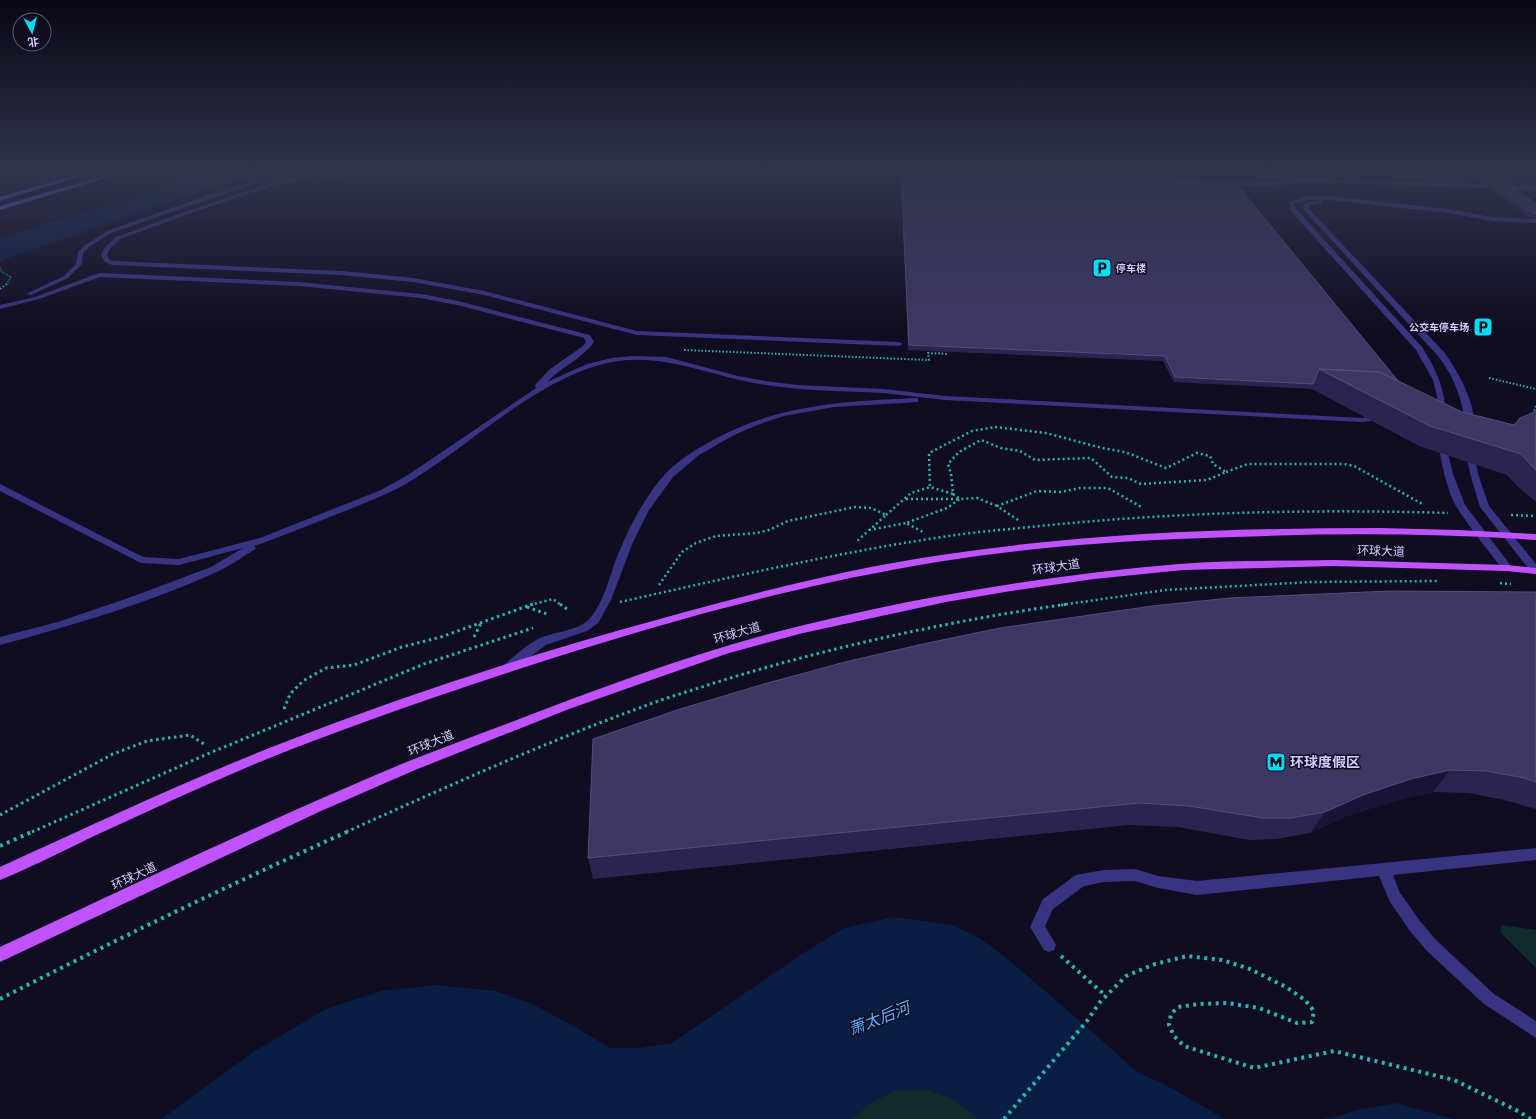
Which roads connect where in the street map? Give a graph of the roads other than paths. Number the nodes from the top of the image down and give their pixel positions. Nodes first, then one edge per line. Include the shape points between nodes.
1 (128, 225) edge
2 (151, 225) edge
3 (1307, 225) edge
4 (1320, 225) edge
5 (1520, 225) edge
6 (1536, 226) edge
7 (0, 307) edge
8 (899, 344) dead end
9 (534, 392) junction
10 (945, 398) junction
11 (1377, 408) edge
12 (1441, 433) junction
13 (1475, 451) edge
14 (0, 487) edge
15 (1483, 534) junction
16 (1508, 535) junction
17 (1536, 537) edge
18 (263, 540) junction
19 (1507, 568) junction
20 (1536, 570) edge
21 (0, 641) edge
22 (506, 669) junction
23 (1536, 854) edge
24 (1384, 870) junction
25 (0, 874) edge
26 (1049, 945) road end
27 (0, 956) edge
28 (1536, 1030) edge

1 - 7 street via 97,238 87,246 80,253 79,264 66,277
2 - 8 street via 111,243 104,255 107,261 342,274 447,285 637,333
3 - 12 street via 1419,349 1431,366 1442,397
4 - 16 street via 1453,369 1463,388 1468,416 1470,457 1485,507
5 - 6 street
7 - 9 street via 36,298 99,275 341,287 421,296 458,303 587,337 590,342 586,348 553,371
9 - 10 street via 590,366 612,360 652,358 666,359 765,383
9 - 18 street via 398,486
10 - 11 street via 1362,420 1390,414
10 - 22 street via 832,404 795,410 759,420 728,433 688,458 666,479 645,508 628,543 604,606 589,626 542,642
12 - 13 street via 1456,446
12 - 15 street via 1455,494 1460,505
14 - 18 street via 141,560 179,562
15 - 16 main road, 环球大道
15 - 19 street
15 - 22 main road, 环球大道 via 1312,530 1157,536 1077,542 937,559 805,584 661,622
16 - 17 main road, 环球大道
16 - 20 street
18 - 21 street via 215,569 138,599 60,625
19 - 20 main road, 环球大道
19 - 27 main road, 环球大道 via 1334,563 1183,567 1003,588 939,599 803,629 726,650 650,676 411,766 289,819
22 - 25 main road, 环球大道 via 279,749 164,798
23 - 24 street
24 - 26 street via 1197,888 1158,882 1135,875 1081,880 1048,904 1038,927
24 - 28 street via 1396,897 1432,946 1489,999

